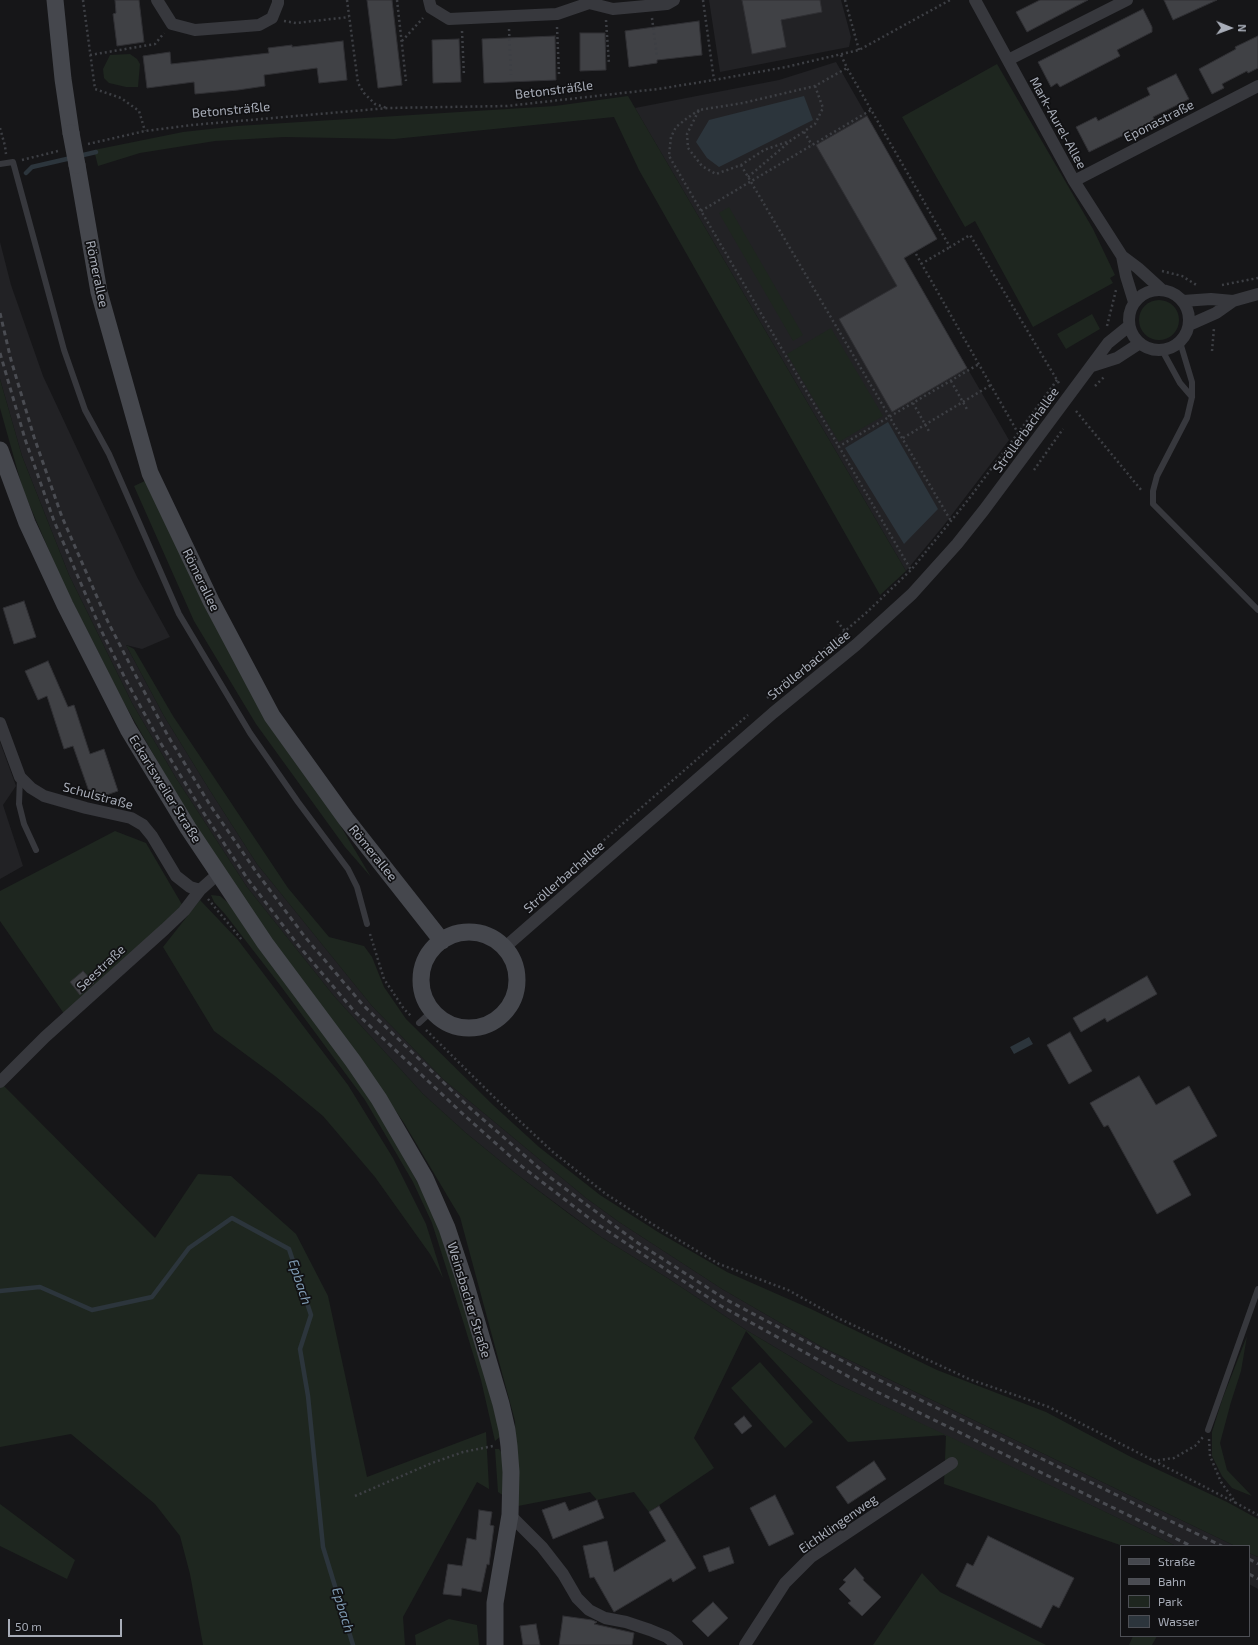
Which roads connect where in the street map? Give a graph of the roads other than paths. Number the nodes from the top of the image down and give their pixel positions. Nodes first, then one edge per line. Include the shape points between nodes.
1 (55, 0) edge
2 (157, 0) edge
3 (278, 0) edge
4 (674, 0) edge
5 (975, 0) edge
6 (1127, 0) edge
7 (589, 1) edge
8 (430, 4) edge
9 (1008, 60) junction
10 (1258, 86) edge
11 (3, 164) edge
12 (1074, 181) junction
13 (1122, 256) junction
14 (1161, 289) junction
15 (1258, 294) edge
16 (1183, 300) junction
17 (1233, 301) junction
18 (1134, 302) junction
19 (1189, 325) junction
20 (1129, 326) junction
21 (1180, 342) junction
22 (1140, 343) junction
23 (1162, 350) junction
24 (1092, 366) junction
25 (1192, 397) junction
26 (0, 450) edge
27 (1258, 610) edge
28 (0, 723) edge
29 (20, 777) junction
30 (36, 850) dead end
31 (219, 873) junction
32 (200, 890) junction
33 (368, 924) road end
34 (442, 941) junction
35 (504, 948) junction
36 (432, 1011) junction
37 (419, 1023) road end
38 (0, 1082) edge
39 (379, 1099) joint
40 (1258, 1290) edge
41 (1208, 1430) road end
42 (952, 1463) dead end
43 (510, 1515) junction
44 (495, 1645) edge
45 (677, 1645) edge
46 (745, 1645) edge

1 - 34 street, Römerallee, bridge via 62,79 99,292 150,473 211,600 272,716 346,819
2 - 3 street via 172,24 195,30 259,25 272,18
4 - 7 street via 667,4 613,9
5 - 9 street, Mark-Aurel-Allee
6 - 9 street
7 - 8 street via 557,14 449,19
9 - 12 street, Mark-Aurel-Allee
10 - 12 street, Eponastraße
11 - 33 lane via 13,162 64,350 85,410 109,454 179,614 250,733 348,869 358,887
12 - 13 street, Mark-Aurel-Allee
13 - 14 street, Mark-Aurel-Allee
13 - 18 street, Mark-Aurel-Allee
14 - 16 street via 1171,291
14 - 18 street via 1142,294
15 - 17 street
16 - 17 street via 1211,298
16 - 19 street via 1189,315
17 - 19 street via 1216,313
18 - 20 street via 1130,311
19 - 21 street
20 - 22 street
20 - 24 street, Ströllerbachallee via 1108,343
21 - 23 street via 1172,348
21 - 25 lane via 1192,382
22 - 23 street via 1152,350
22 - 24 street via 1117,358
23 - 25 lane via 1180,383
24 - 35 street, Ströllerbachallee via 984,510 912,594
25 - 27 lane via 1187,418 1157,476 1153,504
26 - 31 street, Eckartsweiler Straße via 27,523 128,729 188,828
28 - 29 street, Schulstraße
29 - 30 lane via 19,804 24,824
29 - 32 street, Schulstraße via 44,796 131,818 143,825 176,876 190,887
31 - 32 street, Seestraße
31 - 39 street, Eckartsweiler Straße via 265,943
32 - 38 street, Seestraße via 184,911 45,1037
34 - 35 street via 456,934 470,932 484,935
34 - 36 street via 431,952 423,966 421,982 424,998
35 - 36 street via 516,970 516,986 512,1001 503,1014 490,1024 475,1028 459,1028 444,1022
36 - 37 lane
39 - 43 street, Weinsbacher Straße via 425,1178 447,1228 465,1282 507,1430 511,1472
40 - 41 lane
42 - 46 street, Eichklingenweg via 811,1557 785,1583
43 - 44 street, Weinsbacher Straße via 495,1603
43 - 45 street via 542,1547 577,1598 589,1610 605,1618 650,1630

